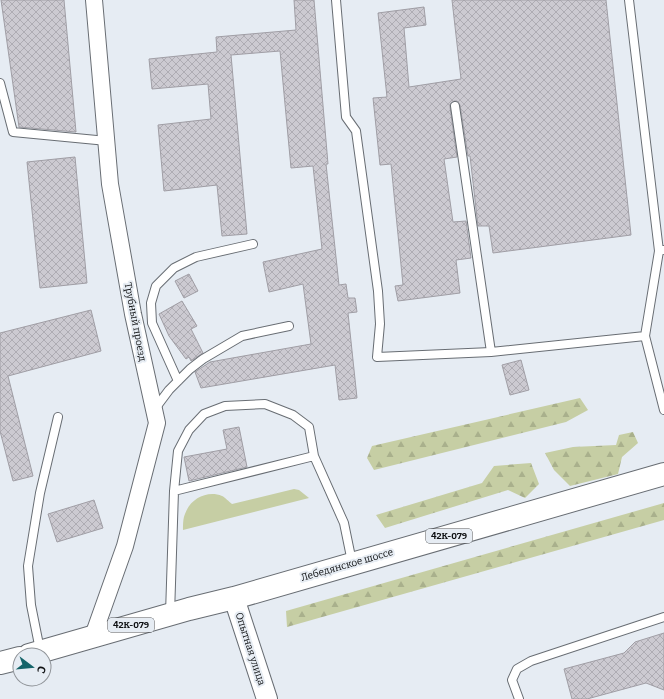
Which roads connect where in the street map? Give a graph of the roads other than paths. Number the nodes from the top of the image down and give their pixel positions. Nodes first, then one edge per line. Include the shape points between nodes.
1 (94, 0) edge
2 (336, 0) edge
3 (629, 0) edge
4 (0, 83) edge
5 (455, 106) dead end
6 (107, 141) junction
7 (253, 244) dead end
8 (662, 251) edge
9 (290, 326) dead end
10 (645, 336) junction
11 (491, 352) junction
12 (178, 381) junction
13 (154, 410) junction
14 (664, 410) edge
15 (58, 417) dead end
16 (314, 456) junction
17 (664, 474) edge
18 (174, 491) junction
19 (353, 563) junction
20 (234, 598) junction
21 (170, 614) junction
22 (664, 617) edge
23 (94, 636) junction
24 (30, 647) edge
25 (52, 648) edge
26 (12, 660) edge
27 (0, 663) edge
28 (267, 699) edge
29 (519, 699) edge

1 - 6 street, Трубный проезд
2 - 11 lane via 346,117 356,131 378,291 380,324 377,357
3 - 8 lane
4 - 6 lane via 13,132
5 - 11 lane
6 - 13 street, Трубный проезд via 110,184 133,314
7 - 12 lane via 196,257 174,268 156,286 151,303 152,323
8 - 10 lane
9 - 12 lane via 242,336 190,369
10 - 11 lane
10 - 14 lane
12 - 13 lane
13 - 23 street, Трубный проезд via 157,423 125,546
15 - 24 lane via 40,493 28,566
16 - 18 lane
16 - 18 lane via 309,426 293,415 265,404 225,406 204,414 189,430 178,451
16 - 19 lane via 344,523
17 - 19 main road, Лебедянское шоссе / 42К-079
18 - 21 lane
19 - 20 main road, Лебедянское шоссе / 42К-079
20 - 21 main road, Лебедянское шоссе / 42К-079
20 - 28 street, Опытная улица
21 - 23 main road, Лебедянское шоссе / 42К-079
22 - 29 lane via 531,661 517,669 512,680
23 - 25 main road, Лебедянское шоссе / 42К-079
26 - 27 main road, Лебедянское шоссе / 42К-079

